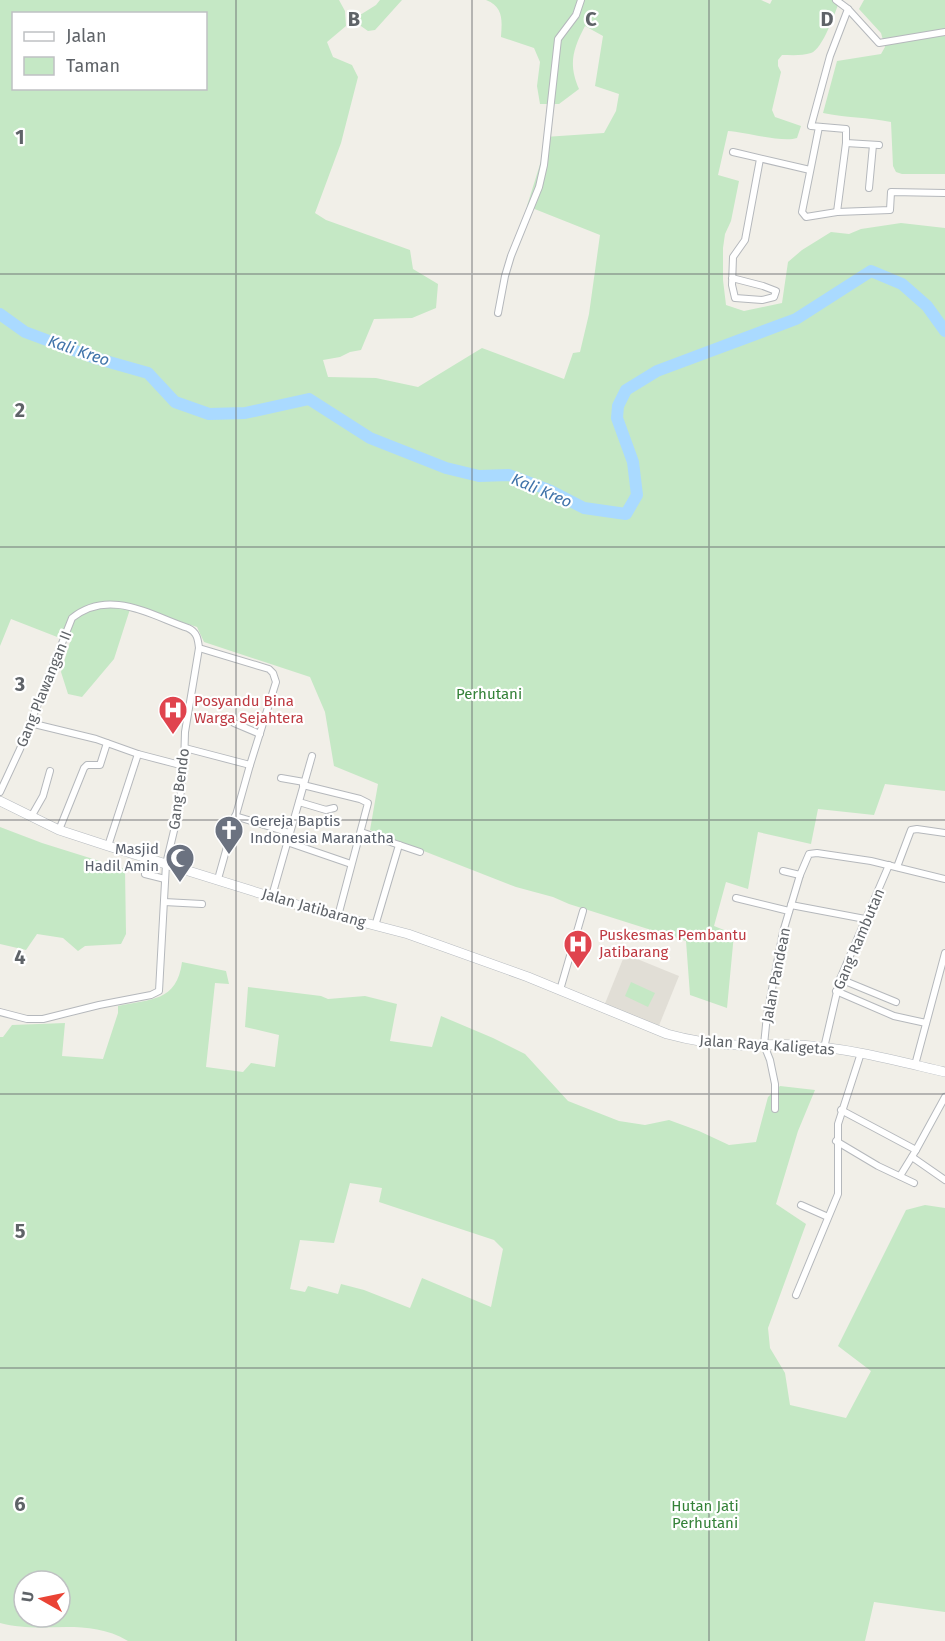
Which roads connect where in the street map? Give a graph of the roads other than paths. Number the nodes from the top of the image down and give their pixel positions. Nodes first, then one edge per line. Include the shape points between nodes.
1 (581, 0) edge
2 (836, 0) edge
3 (848, 9) junction
4 (945, 32) edge
5 (819, 127) junction
6 (846, 143) junction
7 (733, 152) dead end
8 (760, 159) junction
9 (810, 170) junction
10 (868, 188) dead end
11 (945, 193) edge
12 (837, 212) junction
13 (732, 278) junction
14 (498, 313) dead end
15 (198, 645) junction
16 (30, 723) junction
17 (234, 723) dead end
18 (260, 734) junction
19 (107, 743) junction
20 (184, 748) junction
21 (138, 754) junction
22 (312, 756) dead end
23 (250, 765) junction
24 (184, 766) junction
25 (50, 771) dead end
26 (281, 778) dead end
27 (304, 783) junction
28 (0, 792) edge
29 (0, 801) edge
30 (299, 802) junction
31 (334, 808) dead end
32 (235, 816) junction
33 (31, 817) junction
34 (59, 830) junction
35 (361, 832) junction
36 (290, 833) junction
37 (945, 833) edge
38 (287, 842) junction
39 (399, 845) junction
40 (108, 846) junction
41 (420, 852) dead end
42 (166, 864) junction
43 (351, 864) junction
44 (889, 865) junction
45 (897, 867) junction
46 (783, 871) dead end
47 (145, 874) dead end
48 (800, 875) junction
49 (165, 879) junction
50 (218, 879) junction
51 (945, 879) edge
52 (272, 896) junction
53 (736, 898) dead end
54 (164, 902) junction
55 (202, 904) dead end
56 (790, 908) junction
57 (583, 911) dead end
58 (338, 916) junction
59 (865, 920) junction
60 (375, 926) junction
61 (945, 953) edge
62 (840, 979) junction
63 (560, 990) junction
64 (836, 992) junction
65 (896, 1002) dead end
66 (0, 1012) edge
67 (627, 1018) joint
68 (926, 1023) junction
69 (764, 1045) junction
70 (824, 1048) junction
71 (861, 1053) junction
72 (915, 1065) junction
73 (945, 1072) edge
74 (945, 1097) edge
75 (775, 1109) dead end
76 (841, 1110) junction
77 (836, 1141) junction
78 (916, 1150) junction
79 (912, 1157) junction
80 (900, 1176) junction
81 (945, 1180) edge
82 (914, 1183) dead end
83 (801, 1205) dead end
84 (828, 1217) junction
85 (796, 1295) dead end

1 - 14 street via 576,15 558,39 544,165 511,256
2 - 3 street
3 - 4 street via 879,43
3 - 5 street via 810,123
5 - 6 street via 846,129
5 - 9 street
6 - 10 street via 876,145
6 - 12 street
7 - 8 street
8 - 9 street
8 - 13 street via 745,240 733,257
9 - 12 street via 802,212 806,217
11 - 12 street via 891,192 890,210
13 - 13 street via 776,291 774,297 735,298
15 - 16 street, Gang Plawangan II via 191,629 131,606 106,603 82,610 72,618
15 - 18 street via 273,673 276,682
15 - 20 street, Gang Bendo
16 - 19 street
16 - 28 street, Gang Plawangan II
17 - 18 street
18 - 23 street
19 - 21 street
19 - 34 street via 99,765 84,768
20 - 23 street
20 - 24 street, Gang Bendo
21 - 24 street
21 - 40 street
22 - 27 street
23 - 32 street
24 - 42 street, Gang Bendo
25 - 33 street via 43,796
26 - 27 street
27 - 30 street
27 - 35 street via 367,802
29 - 33 main road, Jalan Jatibarang
30 - 31 street via 326,810
30 - 36 street
32 - 36 street
32 - 50 street
33 - 34 main road, Jalan Jatibarang
34 - 40 main road, Jalan Jatibarang
35 - 39 street
35 - 43 street
36 - 38 street
37 - 45 street via 911,830
38 - 43 street
38 - 52 street
39 - 41 street
39 - 60 street
40 - 42 main road, Jalan Jatibarang
42 - 49 street, Gang Bendo
42 - 50 main road, Jalan Jatibarang
43 - 58 street
44 - 45 street
44 - 48 street, Jalan Pandean via 817,853 809,855
44 - 59 street, Gang Rambutan
45 - 51 street
46 - 48 street
47 - 49 street
48 - 56 street, Jalan Pandean
49 - 54 street, Gang Bendo
50 - 52 main road, Jalan Jatibarang
52 - 58 main road, Jalan Jatibarang
53 - 56 street
54 - 55 street
54 - 66 street, Gang Bendo via 158,992 43,1019
56 - 59 street
56 - 69 street, Jalan Pandean
57 - 63 street
58 - 60 main road, Jalan Jatibarang
59 - 62 street, Gang Rambutan
60 - 63 main road, Jalan Jatibarang via 408,934
61 - 68 street
62 - 64 street, Gang Rambutan
62 - 65 street
63 - 67 main road, Jalan Jatibarang
64 - 68 street via 894,1016
64 - 70 street, Gang Rambutan
67 - 69 main road, Jalan Raya Kaligetas via 681,1038
68 - 72 street
69 - 70 main road, Jalan Raya Kaligetas
69 - 75 street via 775,1084
70 - 71 main road, Jalan Raya Kaligetas
71 - 72 main road, Jalan Raya Kaligetas
71 - 76 street
72 - 73 main road, Jalan Raya Kaligetas
74 - 78 street
76 - 77 street
76 - 78 street
77 - 80 street
77 - 84 street via 839,1187
78 - 79 street
79 - 80 street
79 - 81 street
80 - 82 street
83 - 84 street
84 - 85 street

